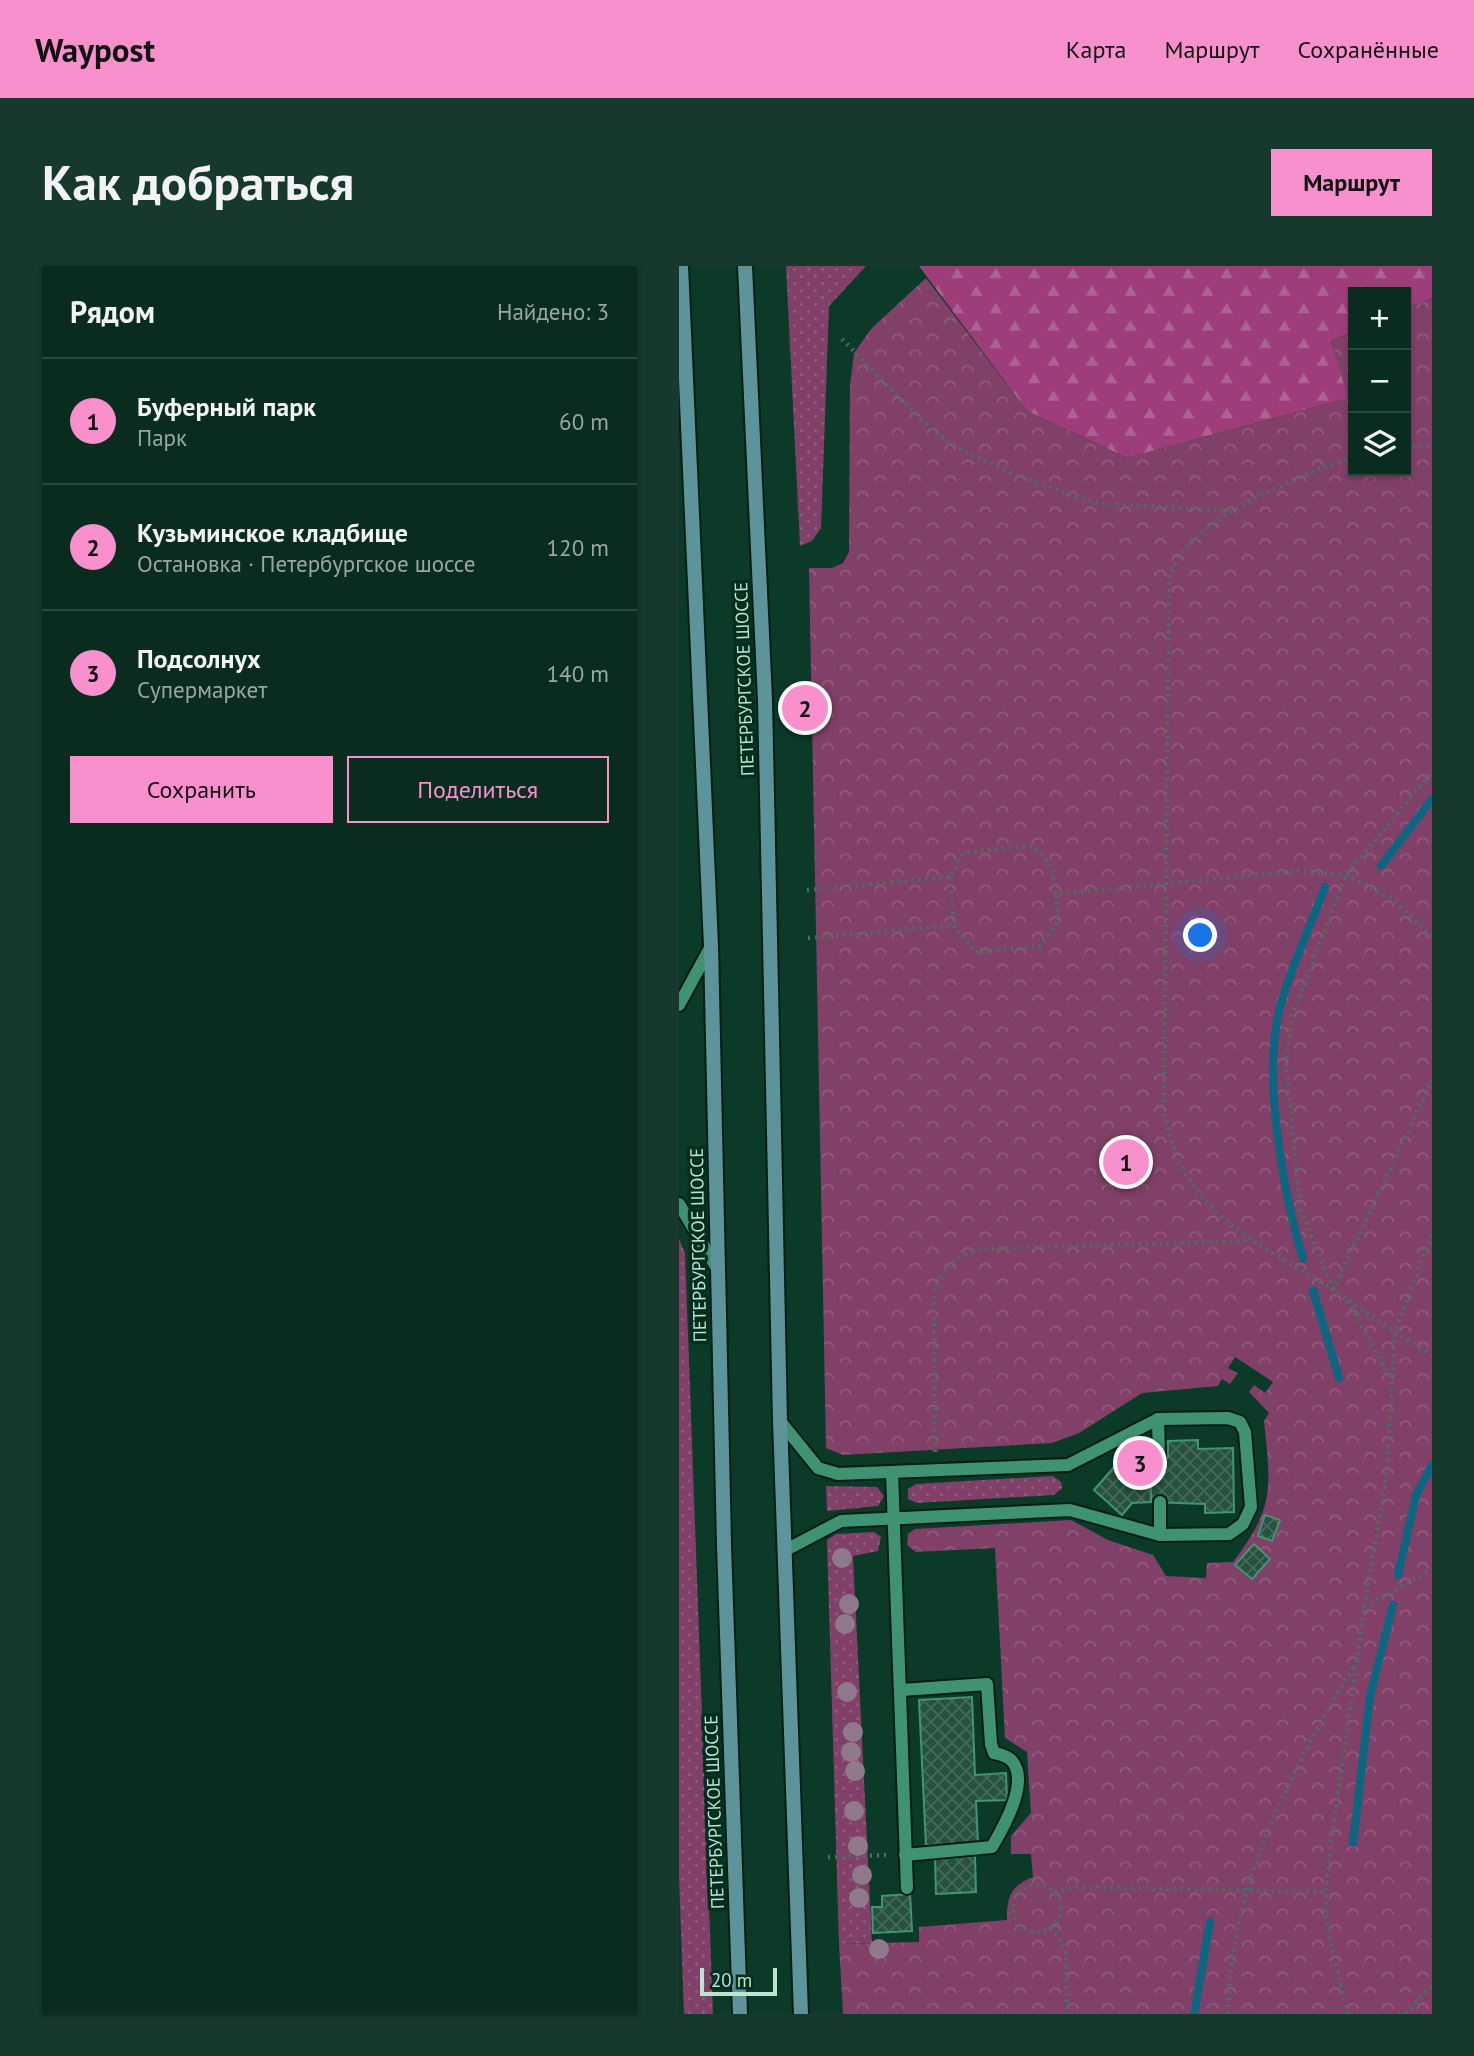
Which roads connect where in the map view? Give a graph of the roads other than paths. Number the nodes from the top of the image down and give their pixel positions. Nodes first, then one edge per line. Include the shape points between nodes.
1 (681, 266) edge
2 (745, 266) edge
3 (711, 946) junction
4 (679, 1005) edge
5 (679, 1204) edge
6 (718, 1270) junction
7 (1158, 1419) junction
8 (780, 1422) junction
9 (1159, 1458) dead end
10 (892, 1473) junction
11 (1160, 1502) dead end
12 (894, 1518) junction
13 (1160, 1535) junction
14 (784, 1551) junction
15 (902, 1690) junction
16 (905, 1855) junction
17 (907, 1888) dead end
18 (740, 2014) edge
19 (801, 2014) edge

1 - 3 main road, ПЕТЕРБУРГСКОЕ ШОССЕ
2 - 8 main road, ПЕТЕРБУРГСКОЕ ШОССЕ via 765,700
3 - 4 lane
3 - 6 main road, ПЕТЕРБУРГСКОЕ ШОССЕ
5 - 6 lane
6 - 18 main road, ПЕТЕРБУРГСКОЕ ШОССЕ
7 - 9 lane
7 - 10 lane via 1068,1465
7 - 13 lane via 1228,1418 1240,1422 1245,1432 1251,1507 1243,1524 1229,1534
8 - 10 lane via 818,1468 838,1474
8 - 14 main road, ПЕТЕРБУРГСКОЕ ШОССЕ
10 - 12 lane
11 - 13 lane
12 - 13 lane via 1070,1510
12 - 14 lane via 841,1521
12 - 15 lane
14 - 19 main road, ПЕТЕРБУРГСКОЕ ШОССЕ
15 - 16 lane via 899,1725
15 - 16 lane via 987,1684 991,1744 1015,1769 1016,1795 1014,1808 992,1847
16 - 17 lane

